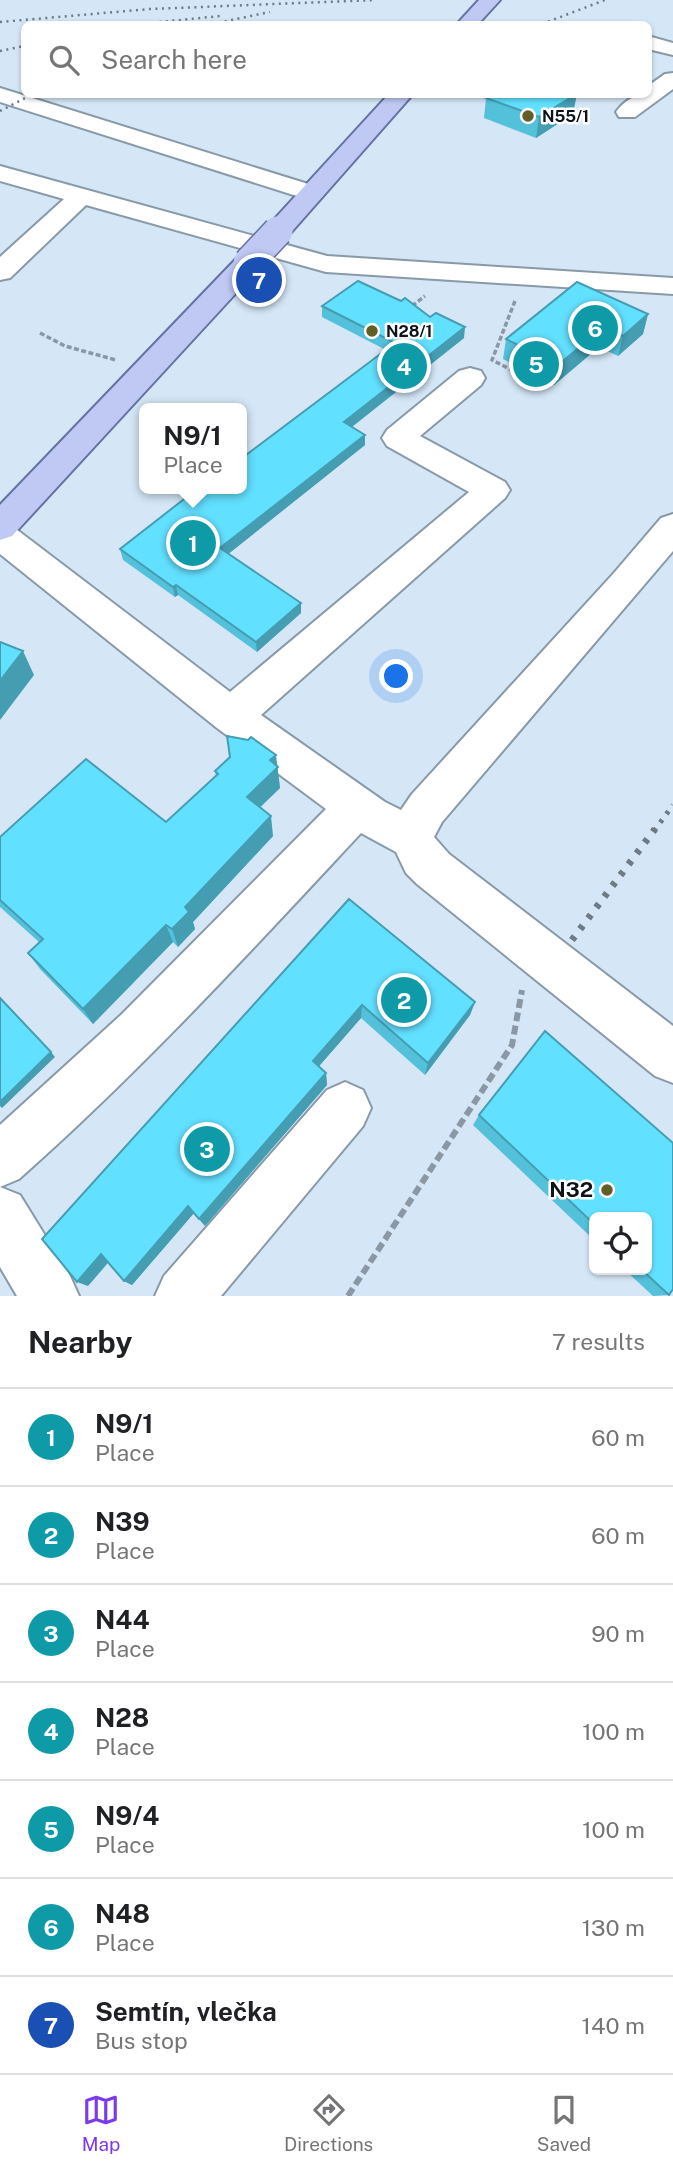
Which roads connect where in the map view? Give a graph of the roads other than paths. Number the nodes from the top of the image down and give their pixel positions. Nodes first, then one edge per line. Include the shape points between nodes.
1 (490, 0) edge
2 (470, 21) edge
3 (652, 43) edge
4 (673, 49) edge
5 (673, 79) edge
6 (652, 94) edge
7 (0, 95) edge
8 (398, 98) edge
9 (647, 98) edge
10 (627, 112) dead end
11 (0, 173) edge
12 (312, 193) junction
13 (81, 196) junction
14 (0, 272) edge
15 (673, 286) edge
16 (470, 379) dead end
17 (0, 527) edge
18 (673, 527) edge
19 (0, 535) edge
20 (231, 716) junction
21 (357, 807) junction
22 (412, 838) junction
23 (673, 1058) edge
24 (345, 1108) dead end
25 (0, 1160) edge
26 (0, 1214) edge
27 (50, 1296) edge
28 (184, 1296) edge

1 - 2 main road
3 - 4 lane
5 - 6 lane
7 - 12 lane
8 - 12 main road
9 - 10 lane
11 - 13 lane
12 - 17 main road, bridge
13 - 14 lane
13 - 15 lane via 326,264
16 - 20 lane via 398,438 493,490
18 - 22 lane via 427,808
19 - 20 lane
20 - 21 lane
21 - 22 lane
21 - 25 lane via 99,1072
22 - 23 lane via 433,869
24 - 28 lane
26 - 27 lane

